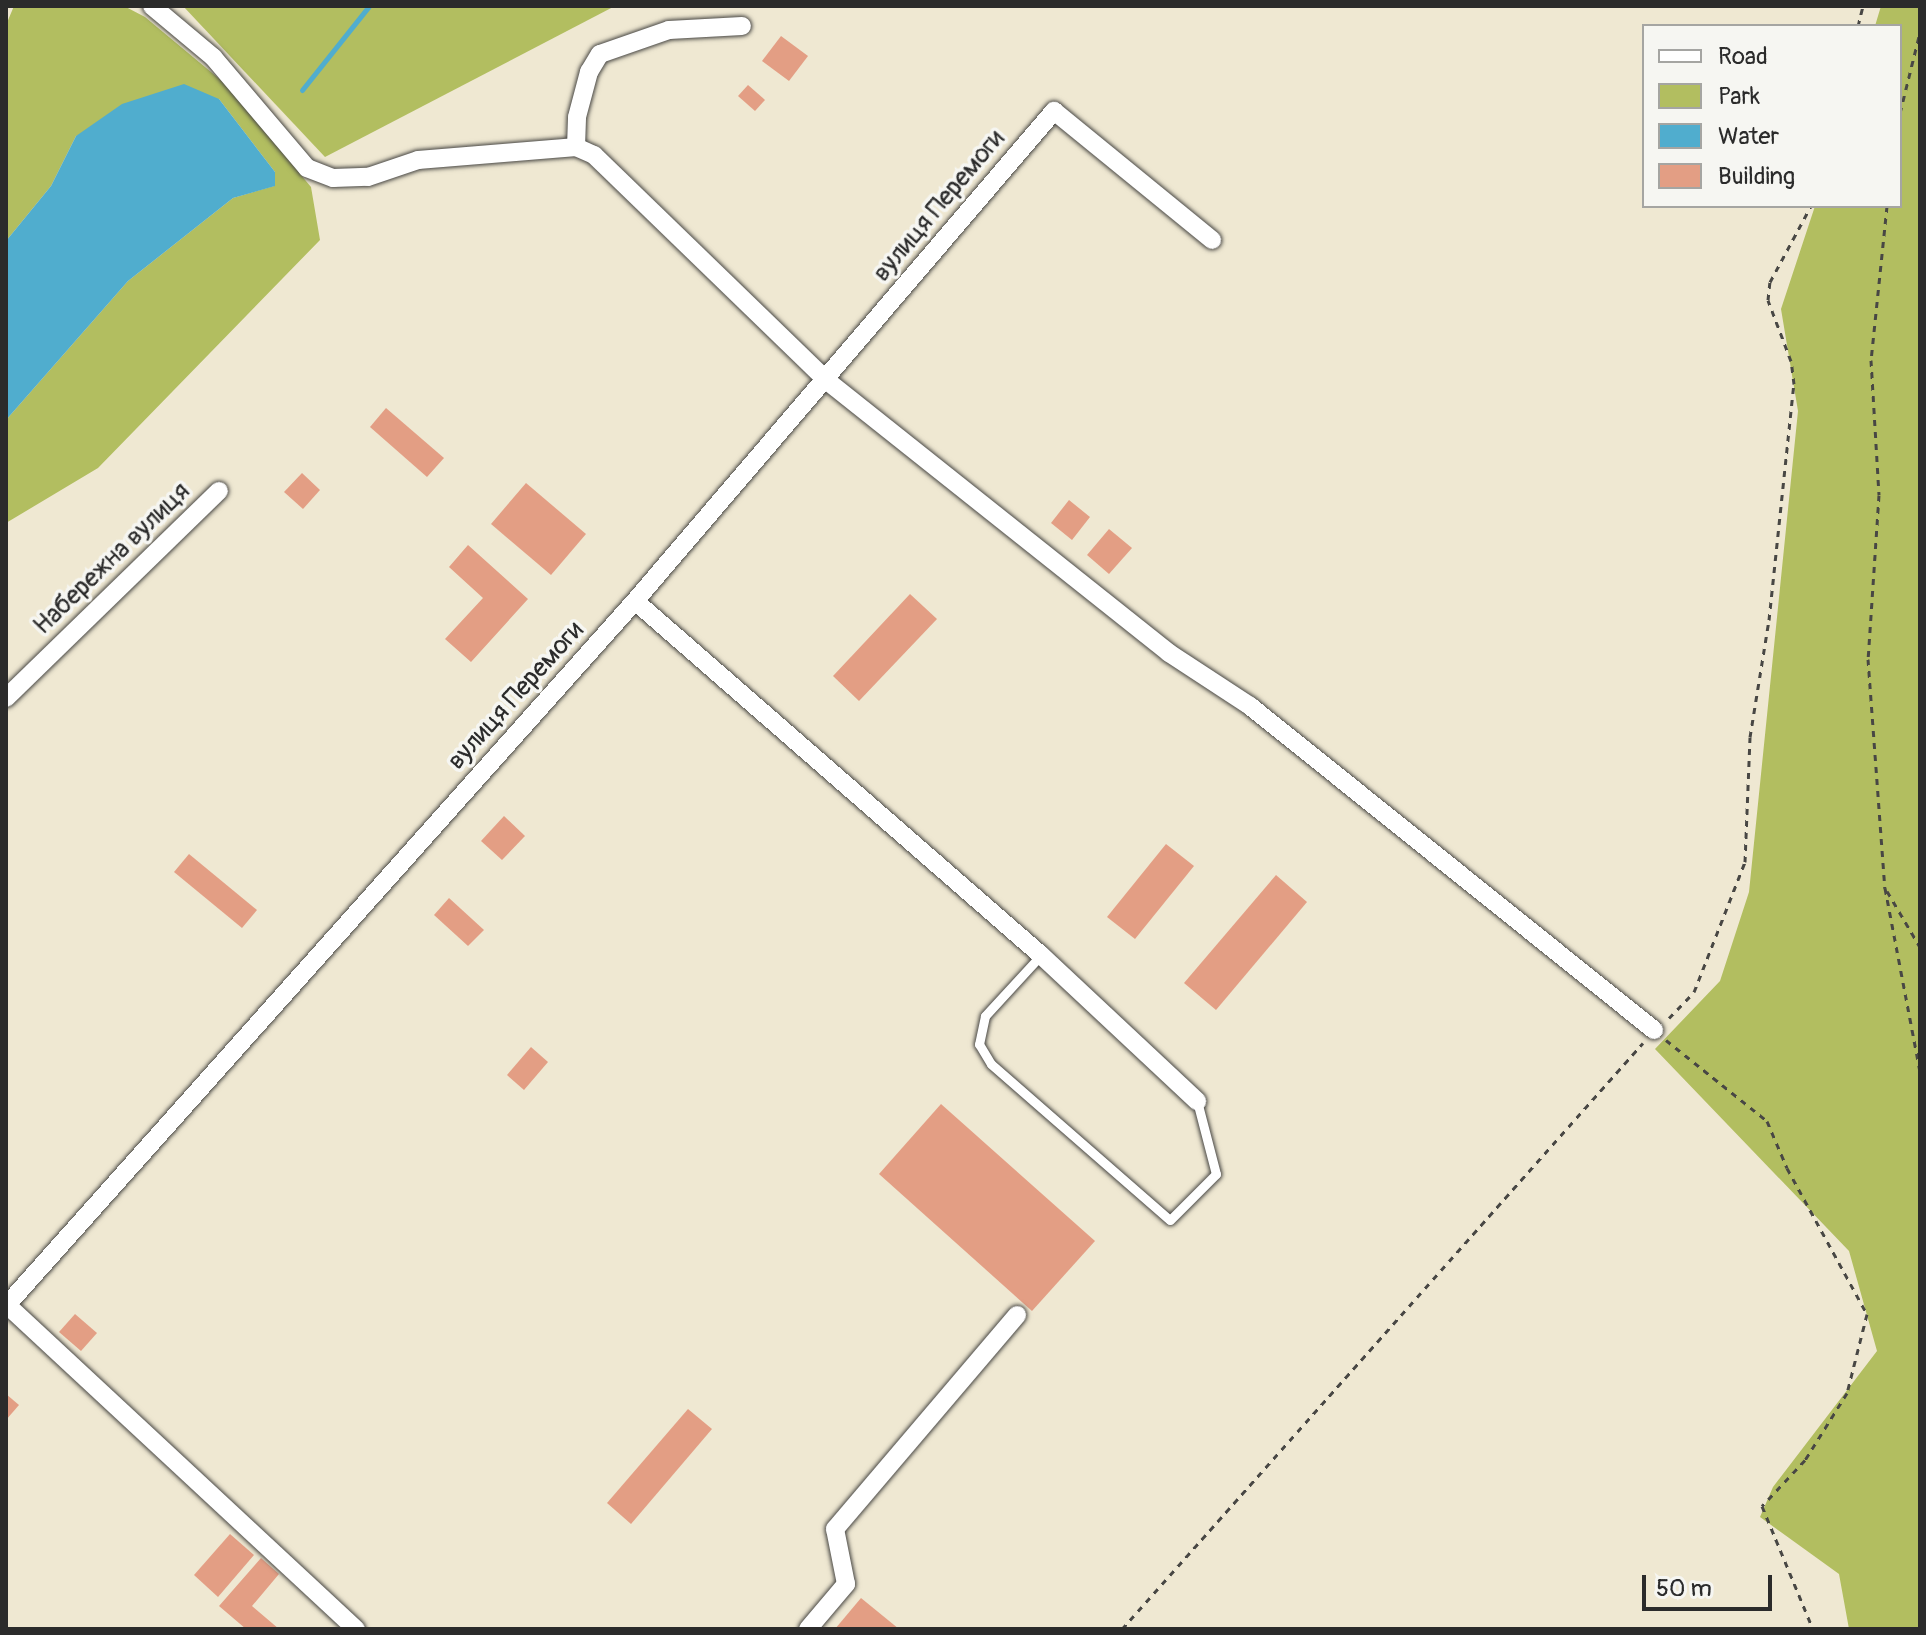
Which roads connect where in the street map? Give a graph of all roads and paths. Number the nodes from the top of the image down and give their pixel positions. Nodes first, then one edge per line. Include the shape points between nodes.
1 (152, 6) edge
2 (742, 26) dead end
3 (1920, 32) edge
4 (1902, 105) edge
5 (576, 147) junction
6 (1810, 208) edge
7 (1887, 208) edge
8 (1212, 240) dead end
9 (826, 380) junction
10 (219, 491) dead end
11 (635, 601) junction
12 (6, 698) edge
13 (1885, 888) junction
14 (1920, 947) edge
15 (1041, 955) junction
16 (1654, 1030) junction
17 (1920, 1071) edge
18 (1197, 1101) joint
19 (6, 1305) edge
20 (1017, 1315) dead end
21 (356, 1629) edge
22 (808, 1629) edge
23 (1122, 1629) edge
24 (1813, 1629) edge

1 - 5 street via 213,57 307,168 333,178 368,177 418,160
2 - 5 street via 669,30 600,54 589,72 577,117
3 - 4 path
5 - 9 street via 594,155
6 - 16 path via 1769,291 1794,384 1769,620 1750,737 1745,862 1694,992
7 - 13 path via 1871,360 1879,495 1868,659
8 - 9 street, вулиця Перемоги via 1054,111
9 - 11 street, вулиця Перемоги
9 - 16 street via 1169,653 1250,706
10 - 12 street, Набережна вулиця
11 - 15 street
11 - 19 street, вулиця Перемоги
13 - 14 path
13 - 17 path
15 - 18 street
15 - 18 lane via 985,1016 979,1044 991,1064 1170,1220 1216,1174
16 - 23 path
16 - 24 path via 1767,1121 1867,1314 1847,1393 1805,1460 1762,1506
19 - 21 street
20 - 22 street via 835,1529 846,1584

